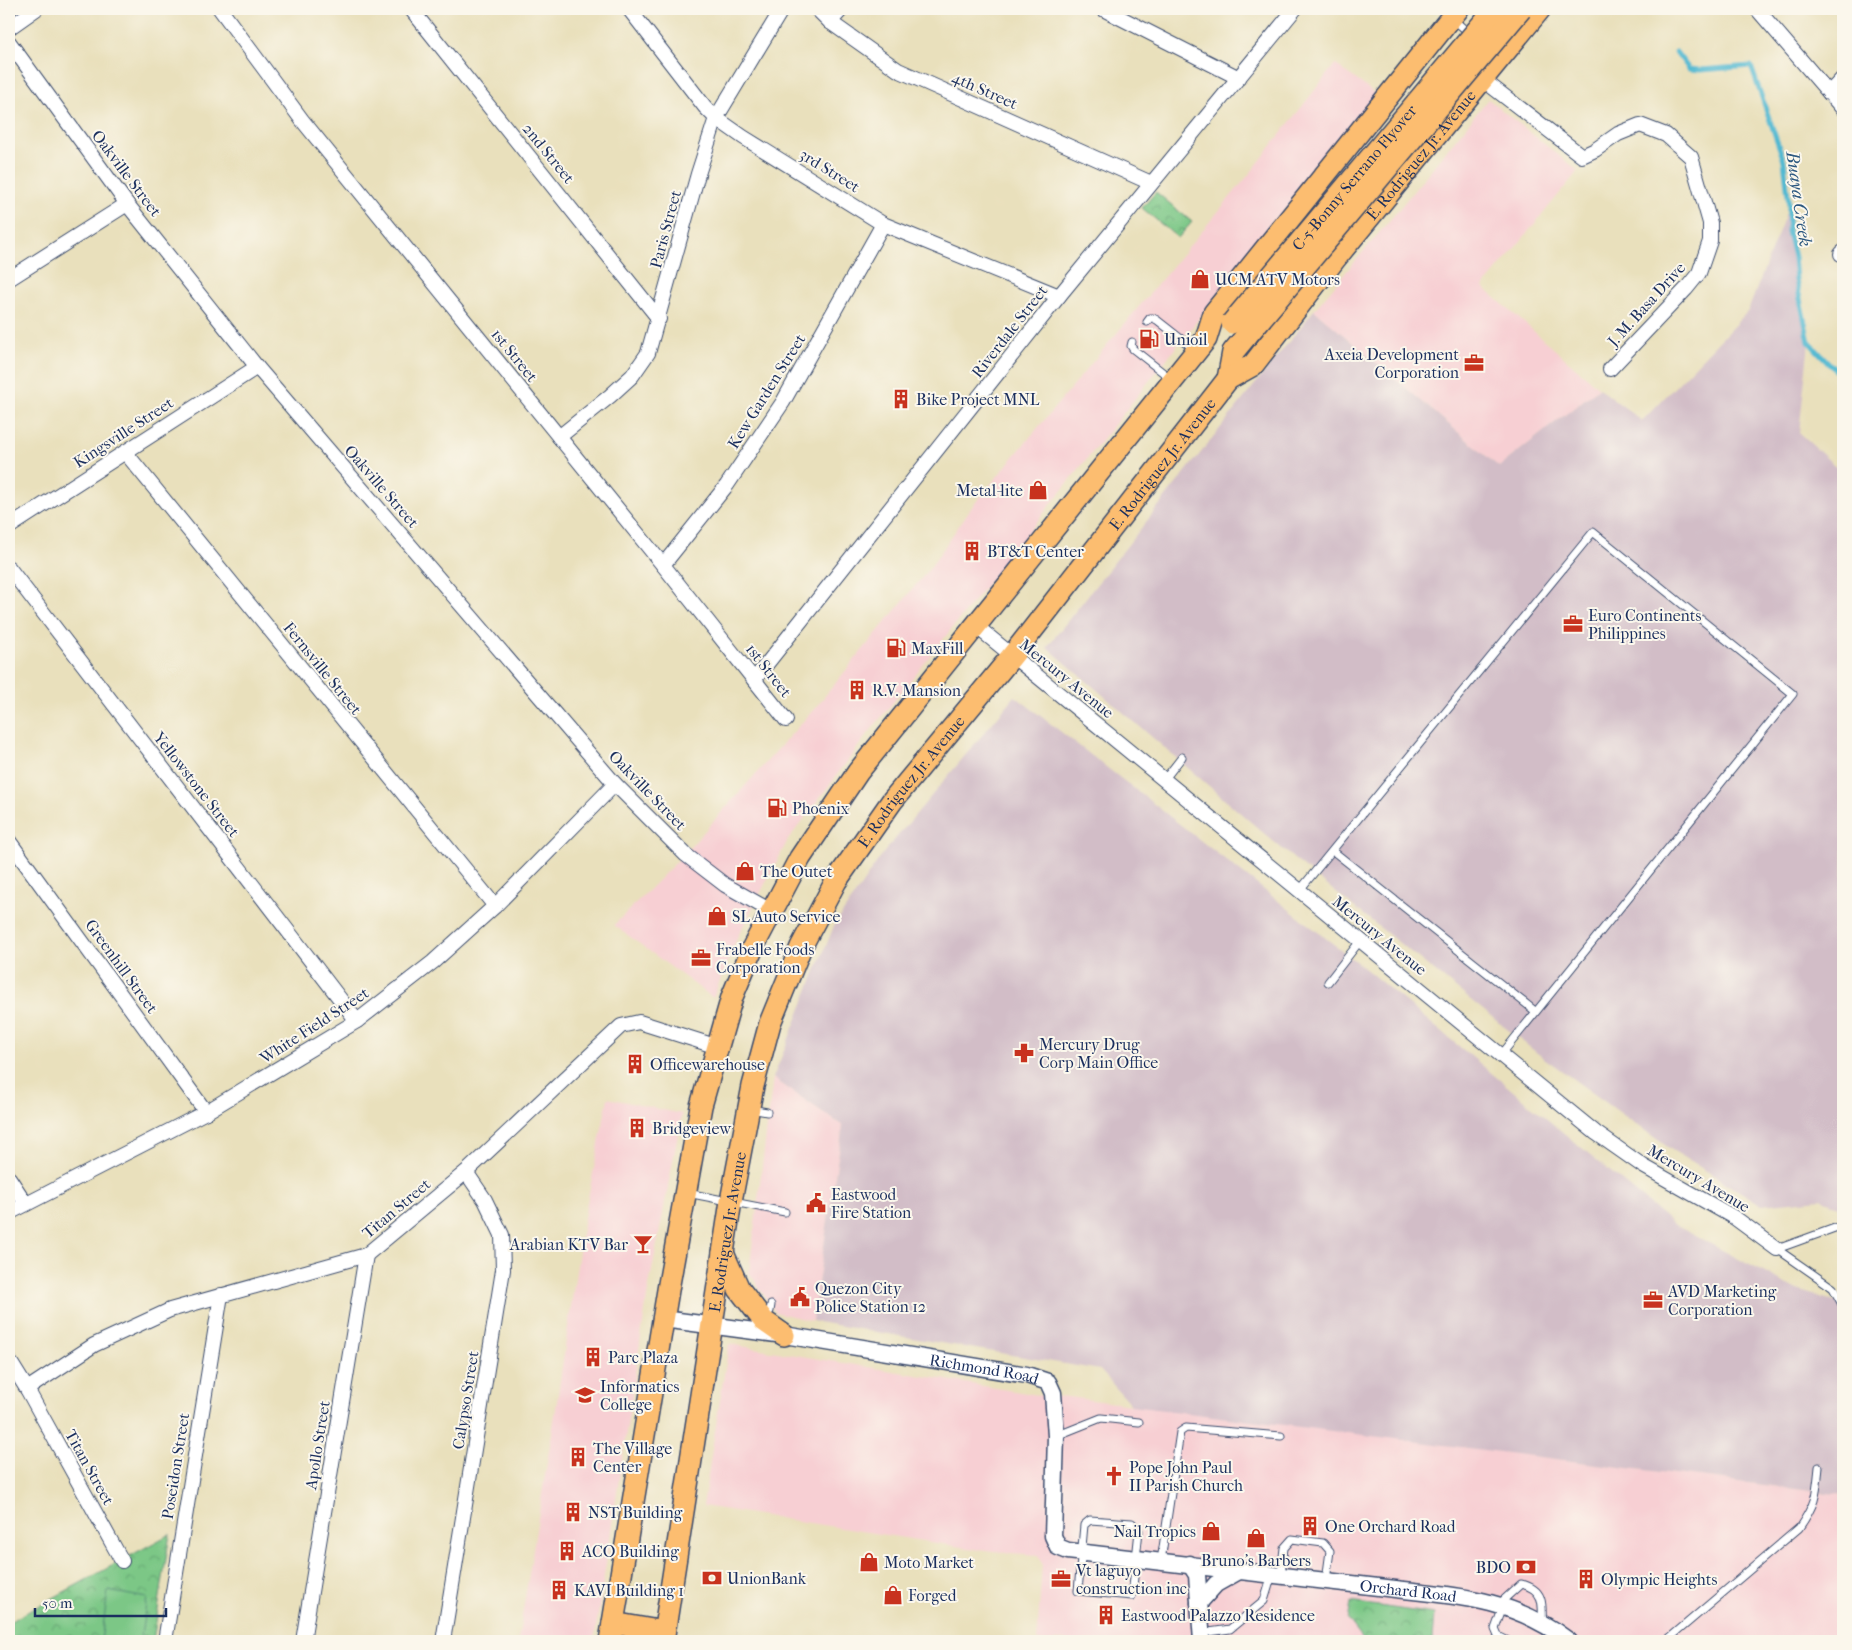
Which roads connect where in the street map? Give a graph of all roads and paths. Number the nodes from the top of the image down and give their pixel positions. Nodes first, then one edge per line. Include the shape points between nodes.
1 (36, 9) edge
2 (220, 9) edge
3 (411, 9) edge
4 (629, 9) edge
5 (782, 9) edge
6 (818, 9) edge
7 (842, 9) edge
8 (1295, 9) edge
9 (1495, 9) edge
10 (1757, 9) edge
11 (1108, 10) edge
12 (1526, 12) edge
13 (1454, 13) edge
14 (830, 22) junction
15 (9, 28) edge
16 (9, 42) edge
17 (1499, 59) junction
18 (1239, 78) junction
19 (1843, 78) edge
20 (1482, 79) junction
21 (1828, 93) junction
22 (1843, 109) edge
23 (716, 118) junction
24 (1151, 183) junction
25 (126, 204) junction
26 (883, 224) junction
27 (9, 279) edge
28 (1059, 296) junction
29 (659, 319) junction
30 (1147, 322) dead end
31 (1240, 329) junction
32 (1132, 342) dead end
33 (1201, 345) junction
34 (257, 367) junction
35 (1610, 369) dead end
36 (1228, 379) junction
37 (1172, 380) junction
38 (559, 437) junction
39 (125, 452) junction
40 (9, 527) edge
41 (663, 565) junction
42 (9, 568) edge
43 (976, 626) junction
44 (1012, 656) junction
45 (754, 680) junction
46 (786, 720) dead end
47 (1182, 757) dead end
48 (1164, 780) junction
49 (615, 784) junction
50 (9, 841) edge
51 (1332, 851) junction
52 (1299, 891) junction
53 (495, 906) junction
54 (771, 911) junction
55 (1360, 941) junction
56 (1328, 982) dead end
57 (1535, 1011) junction
58 (357, 1021) junction
59 (718, 1047) junction
60 (1500, 1055) junction
61 (206, 1112) junction
62 (466, 1172) junction
63 (9, 1178) edge
64 (685, 1192) junction
65 (731, 1201) junction
66 (26, 1204) junction
67 (784, 1212) dead end
68 (9, 1213) edge
69 (1843, 1225) edge
70 (1777, 1248) junction
71 (723, 1253) junction
72 (366, 1255) junction
73 (220, 1295) junction
74 (1843, 1306) edge
75 (663, 1319) junction
76 (711, 1325) junction
77 (784, 1335) junction
78 (9, 1360) edge
79 (27, 1389) junction
80 (1138, 1422) dead end
81 (1056, 1436) junction
82 (1282, 1436) dead end
83 (1818, 1467) dead end
84 (1081, 1552) junction
85 (1136, 1558) junction
86 (122, 1561) dead end
87 (1161, 1561) junction
88 (1190, 1564) junction
89 (1240, 1570) junction
90 (1277, 1574) junction
91 (1326, 1580) junction
92 (1199, 1603) junction
93 (1500, 1606) junction
94 (1542, 1624) junction
95 (611, 1632) edge
96 (664, 1636) edge
97 (1202, 1637) edge
98 (1563, 1640) edge
99 (165, 1641) edge
100 (303, 1641) edge
101 (443, 1641) edge
102 (1508, 1641) edge
103 (1666, 1641) edge

1 - 15 street
2 - 38 street, 1st Street via 302,120
3 - 29 street, 2nd Street
4 - 23 street, 3rd Street
5 - 23 street, Paris Street
6 - 14 street, 4th Street
7 - 14 street
8 - 18 street, Riverdale Street
9 - 31 main road, C-5-Bonny Serrano Flyover, bridge
10 - 21 street
11 - 18 street
12 - 17 main road, E. Rodriguez Jr. Avenue
12 - 31 main road, C-5-Bonny Serrano Flyover, bridge
13 - 17 lane
13 - 33 main road via 1214,313
14 - 24 street, 4th Street via 898,70
16 - 25 street, Oakville Street
17 - 20 main road, E. Rodriguez Jr. Avenue
18 - 24 street, Riverdale Street
19 - 21 street
20 - 35 street, J. M. Basa Drive via 1579,154 1586,155 1618,134 1640,125 1666,136 1691,157 1710,223 1710,241 1699,273
20 - 36 main road, E. Rodriguez Jr. Avenue via 1253,365
21 - 22 street
23 - 26 street, 3rd Street
23 - 29 street, Paris Street
24 - 28 street, Riverdale Street
25 - 27 street
25 - 34 street, Oakville Street
26 - 28 street, 3rd Street
26 - 41 street, Kew Garden Street via 783,402 727,485
28 - 45 street, Riverdale Street
29 - 38 street, Paris Street via 648,353 632,376
30 - 33 lane via 1153,318
31 - 33 main road, C-5-Bonny Serrano Flyover
31 - 36 main road, C-5-Bonny Serrano Flyover
32 - 37 lane via 1133,350
33 - 37 main road
34 - 39 street, Kingsville Street
34 - 49 street, Oakville Street
36 - 44 main road, E. Rodriguez Jr. Avenue
37 - 43 main road
38 - 41 street, 1st Street
39 - 40 street, Kingsville Street
39 - 53 street, Fernsville Street
41 - 45 street, 1st Street
42 - 58 street, Yellowstone Street
43 - 44 street, Mercury Avenue
43 - 54 main road via 858,772 800,858
44 - 48 street, Mercury Avenue
44 - 65 main road, E. Rodriguez Jr. Avenue via 892,801 836,881 801,947 770,1023 753,1086 758,1110
45 - 46 street, 1st Street
47 - 48 lane
48 - 52 street, Mercury Avenue
49 - 53 street, White Field Street
49 - 54 street, Oakville Street via 686,855 725,885
50 - 61 street, Greenhill Street
51 - 52 lane
51 - 57 lane
51 - 57 lane via 1593,532 1793,694
52 - 55 street, Mercury Avenue
53 - 58 street, White Field Street via 432,962
54 - 59 main road via 732,996
55 - 56 lane
55 - 60 street, Mercury Avenue
57 - 60 lane
58 - 61 street, White Field Street
59 - 62 street, Titan Street via 639,1022 621,1026
59 - 64 main road via 701,1106
60 - 70 street, Mercury Avenue via 1596,1133 1643,1166 1735,1218
61 - 66 street, White Field Street
62 - 72 street, Titan Street
62 - 101 street, Calypso Street via 485,1200 502,1235 503,1270
63 - 66 street
64 - 65 lane
64 - 75 main road
65 - 67 lane
65 - 71 main road, E. Rodriguez Jr. Avenue
66 - 68 street, White Field Street
69 - 70 lane
70 - 74 lane via 1833,1288
71 - 76 main road, E. Rodriguez Jr. Avenue
71 - 77 main road via 739,1289 767,1313
72 - 73 street, Titan Street
72 - 100 street, Apollo Street
73 - 79 street, Titan Street via 170,1310 94,1345
73 - 99 street, Poseidon Street
75 - 76 street, Richmond Road
75 - 95 main road
76 - 77 street, Richmond Road
76 - 96 main road, E. Rodriguez Jr. Avenue
77 - 81 street, Richmond Road via 1044,1380 1053,1392
78 - 79 street, Titan Street
79 - 86 street, Titan Street
80 - 81 lane via 1101,1418
81 - 84 street, Richmond Road via 1052,1536 1058,1547
82 - 87 lane via 1204,1428 1186,1428 1180,1432
83 - 103 lane via 1816,1498 1799,1528
84 - 85 street, Richmond Road
84 - 85 lane via 1084,1525 1090,1520 1132,1523 1139,1531
84 - 85 lane via 1078,1591 1132,1596
85 - 87 street, Richmond Road
87 - 88 street, Richmond Road
88 - 89 street, Richmond Road
88 - 92 street via 1197,1575
89 - 90 street, Orchard Road
89 - 92 street via 1216,1584
90 - 91 street, Orchard Road
90 - 91 lane via 1284,1548 1292,1539 1323,1543 1330,1551
90 - 97 lane via 1264,1601 1230,1629
91 - 93 street, Orchard Road via 1457,1594
92 - 97 street
93 - 94 street, Orchard Road
93 - 94 lane via 1521,1584 1528,1585 1541,1599
93 - 102 lane via 1495,1629 1498,1636
94 - 98 street, Orchard Road
95 - 96 main road

